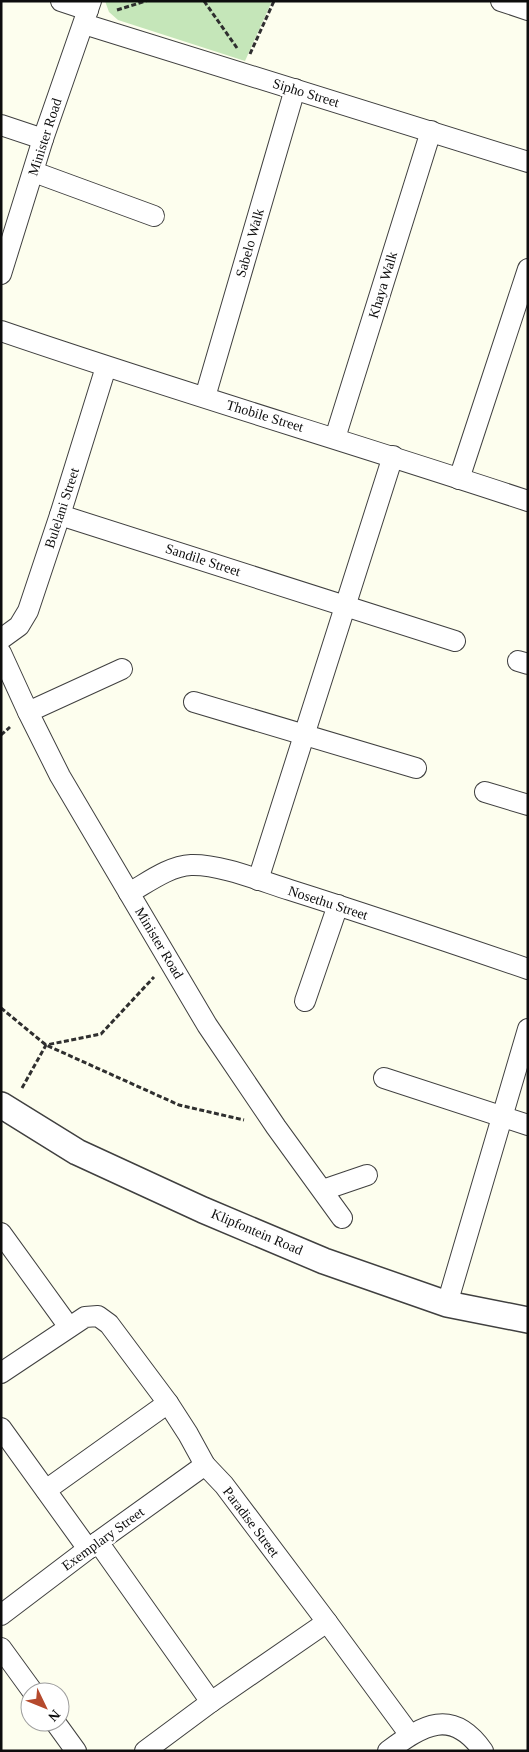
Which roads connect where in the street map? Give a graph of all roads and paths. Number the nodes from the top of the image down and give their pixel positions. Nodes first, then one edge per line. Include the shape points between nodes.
1 (61, 1) edge
2 (204, 1) edge
3 (274, 1) edge
4 (501, 1) edge
5 (528, 10) edge
6 (88, 11) edge
7 (247, 61) junction
8 (258, 78) junction
9 (295, 89) junction
10 (1, 125) edge
11 (431, 132) junction
12 (43, 139) junction
13 (528, 162) edge
14 (34, 172) junction
15 (154, 216) dead end
16 (528, 269) edge
17 (1, 274) edge
18 (1, 331) edge
19 (106, 367) junction
20 (205, 397) junction
21 (335, 438) junction
22 (393, 456) junction
23 (459, 479) junction
24 (528, 501) edge
25 (60, 515) junction
26 (346, 606) junction
27 (1, 639) edge
28 (456, 641) dead end
29 (1, 653) edge
30 (122, 669) dead end
31 (194, 702) dead end
32 (28, 712) junction
33 (304, 735) junction
34 (416, 768) dead end
35 (485, 792) dead end
36 (528, 805) edge
37 (258, 880) junction
38 (129, 893) junction
39 (338, 906) junction
40 (171, 964) junction
41 (528, 969) edge
42 (305, 1001) dead end
43 (1, 1008) edge
44 (528, 1029) edge
45 (46, 1045) junction
46 (384, 1078) dead end
47 (6, 1108) edge
48 (501, 1116) junction
49 (528, 1125) edge
50 (276, 1127) junction
51 (367, 1175) dead end
52 (323, 1190) junction
53 (342, 1218) dead end
54 (1, 1233) edge
55 (448, 1304) junction
56 (528, 1320) edge
57 (69, 1327) junction
58 (1, 1374) edge
59 (168, 1403) junction
60 (1, 1428) edge
61 (205, 1465) junction
62 (46, 1490) junction
63 (93, 1545) junction
64 (1, 1615) edge
65 (327, 1622) junction
66 (1, 1648) edge
67 (26, 1682) edge
68 (211, 1702) junction
69 (62, 1732) edge
70 (410, 1734) junction
71 (76, 1751) edge
72 (146, 1751) edge
73 (388, 1751) edge
74 (483, 1751) edge

1 - 6 street, Sipho Street
2 - 7 path
3 - 7 path
4 - 5 street
6 - 8 street, Sipho Street
6 - 12 street, Minister Road
7 - 8 path
8 - 9 street, Sipho Street
9 - 11 street, Sipho Street
9 - 20 street, Sabelo Walk
10 - 12 street
11 - 13 street, Sipho Street
11 - 21 street, Khaya Walk
12 - 14 street, Minister Road
14 - 15 street
14 - 17 street, Minister Road
16 - 23 street
18 - 19 street, Thobile Street
19 - 20 street, Thobile Street
19 - 25 street, Bulelani Street
20 - 21 street, Thobile Street
21 - 22 street, Thobile Street
22 - 23 street, Thobile Street
22 - 26 street
23 - 24 street, Thobile Street
25 - 26 street, Sandile Street
25 - 27 street, Bulelani Street via 24,618 19,626
26 - 28 street, Sandile Street
26 - 33 street
29 - 32 street, Minister Road
30 - 32 street
31 - 33 street
32 - 38 street, Minister Road via 60,776
33 - 34 street
33 - 37 street
35 - 36 street
37 - 38 street, Nosethu Street via 212,867 188,865 164,873
37 - 39 street, Nosethu Street
38 - 40 street, Minister Road
39 - 41 street, Nosethu Street
39 - 42 street
40 - 45 path via 154,977 101,1034
40 - 50 street, Minister Road
43 - 45 path
44 - 48 street
45 - 47 path
45 - 50 path via 179,1105
46 - 48 street
47 - 55 street, Klipfontein Road via 77,1152 203,1210 324,1261
48 - 49 street
48 - 55 street
50 - 52 street, Minister Road
51 - 52 street
52 - 53 street, Minister Road
54 - 57 street
55 - 56 street, Klipfontein Road
57 - 58 street
57 - 59 street, Paradise Street via 91,1316 98,1316 110,1324
59 - 61 street, Paradise Street
59 - 62 street
60 - 62 street
61 - 63 street, Exemplary Street
61 - 65 street, Paradise Street via 224,1485
62 - 63 street
63 - 64 street, Exemplary Street
63 - 68 street
65 - 68 street
65 - 70 street, Paradise Street
66 - 67 street
68 - 72 street
69 - 71 street
70 - 73 street
70 - 74 street via 427,1726 449,1724 468,1733

